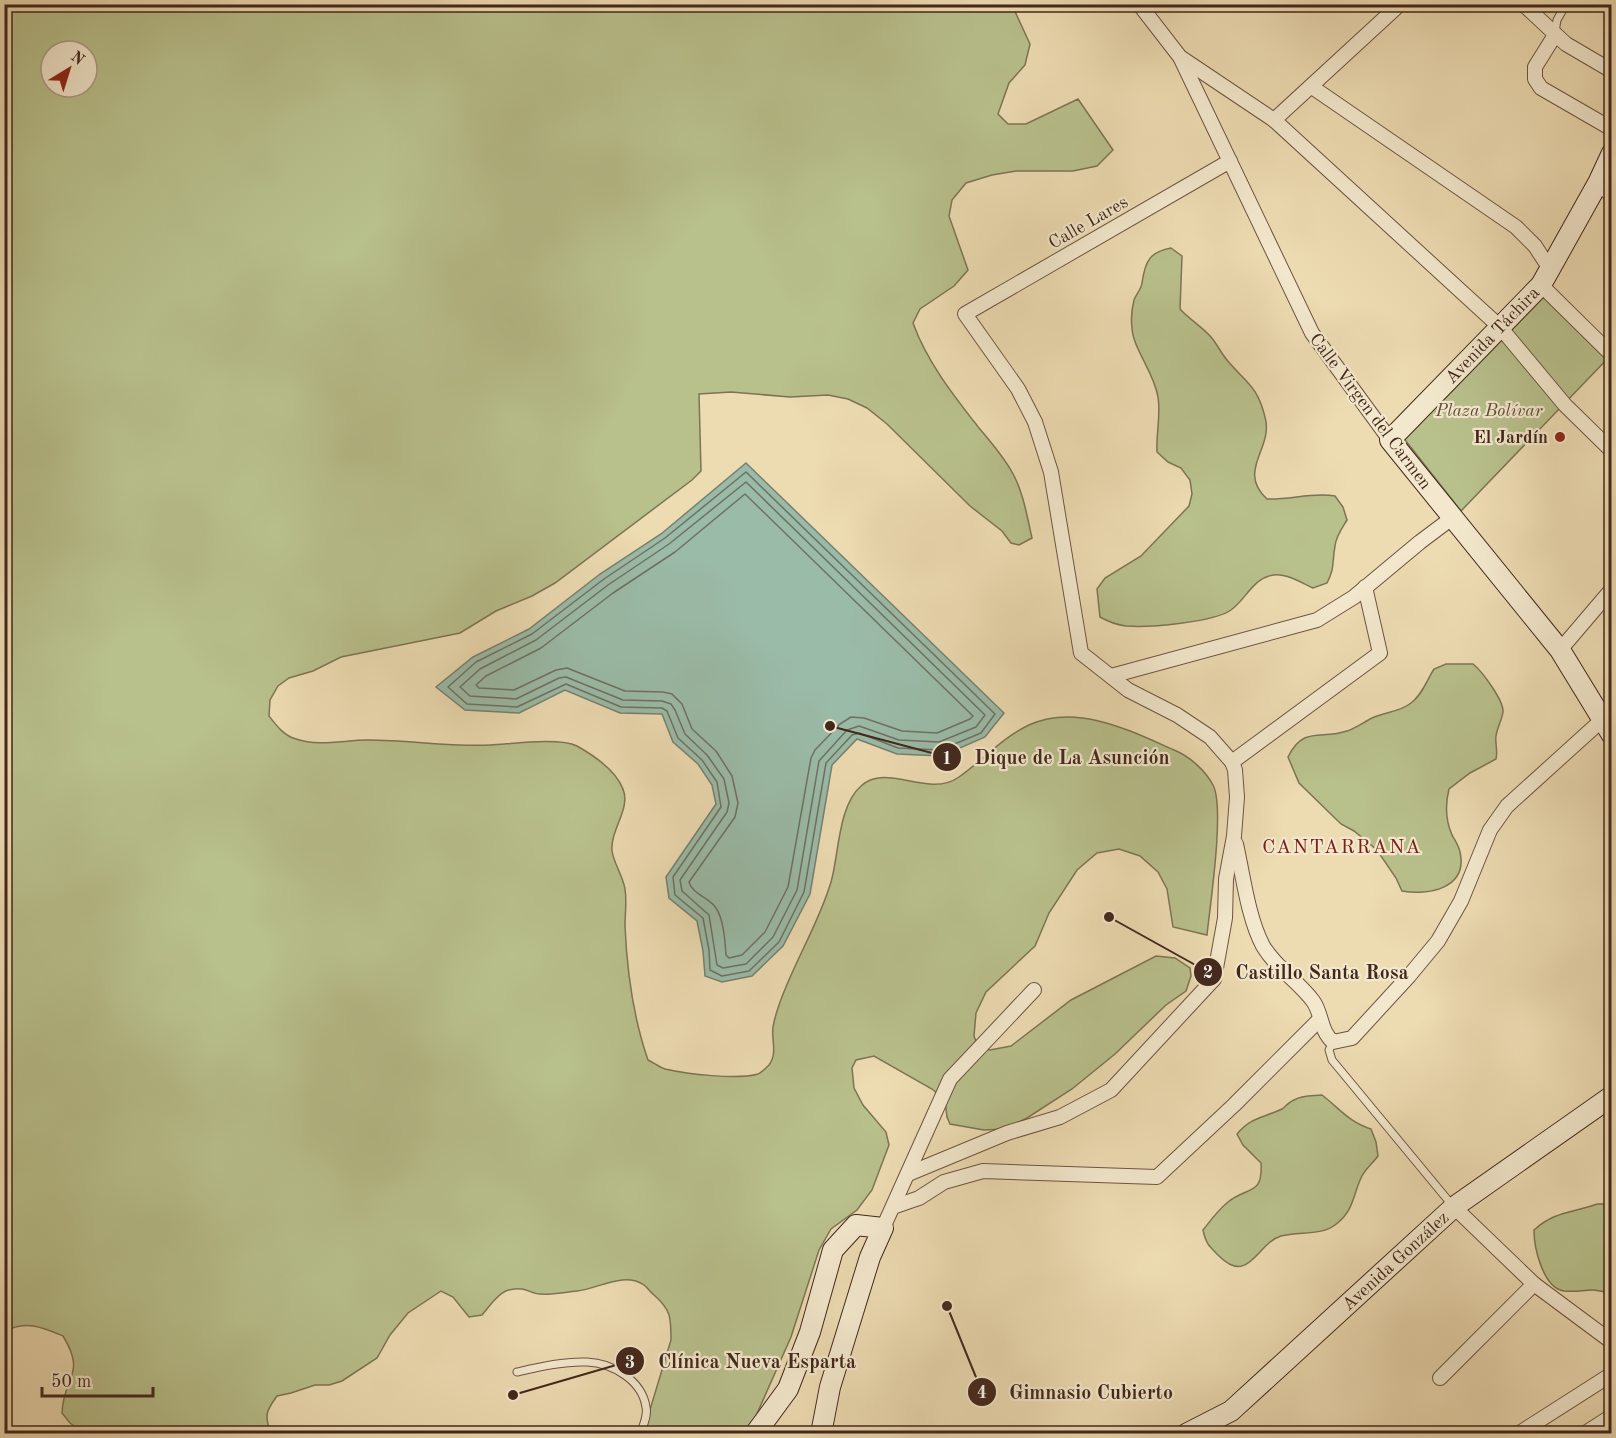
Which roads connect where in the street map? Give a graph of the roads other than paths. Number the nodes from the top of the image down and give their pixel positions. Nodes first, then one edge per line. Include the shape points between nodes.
1 (1139, 4) edge
2 (1400, 4) edge
3 (1523, 4) edge
4 (1566, 4) edge
5 (1555, 35) junction
6 (1180, 57) junction
7 (1611, 71) edge
8 (1312, 87) junction
9 (1274, 120) junction
10 (1611, 129) edge
11 (1611, 153) edge
12 (1230, 161) junction
13 (1599, 181) junction
14 (1611, 197) edge
15 (1546, 277) junction
16 (1500, 327) junction
17 (1611, 355) edge
18 (1390, 440) junction
19 (1611, 451) edge
20 (1452, 518) junction
21 (1365, 587) junction
22 (1611, 589) edge
23 (1560, 650) junction
24 (1111, 676) junction
25 (1607, 727) edge
26 (1232, 762) junction
27 (1234, 836) junction
28 (1034, 990) dead end
29 (1320, 1019) junction
30 (1333, 1042) junction
31 (1611, 1096) edge
32 (908, 1174) junction
33 (893, 1207) junction
34 (1454, 1208) junction
35 (883, 1228) junction
36 (1534, 1284) junction
37 (1611, 1342) edge
38 (517, 1372) dead end
39 (1611, 1374) edge
40 (1440, 1378) dead end
41 (1611, 1416) edge
42 (640, 1434) edge
43 (755, 1434) edge
44 (821, 1434) edge
45 (1186, 1434) edge
46 (1518, 1434) edge
47 (1584, 1434) edge

1 - 6 street
2 - 8 street
3 - 5 street
4 - 5 lane via 1557,20
5 - 7 street
5 - 10 street via 1535,67 1535,79 1541,88
6 - 9 street
6 - 12 street, Calle Virgen del Carmen
8 - 9 street
8 - 15 street via 1516,227 1535,246
9 - 16 street
11 - 13 street, Avenida Táchira
12 - 18 street, Calle Virgen del Carmen via 1312,333
12 - 24 street, Calle Lares via 965,314 1018,389 1035,422 1051,472 1081,653
13 - 14 street
13 - 15 street, Avenida Táchira
15 - 16 street, Avenida Táchira
15 - 17 street
16 - 18 street, Avenida Táchira
16 - 19 street via 1564,405
18 - 20 street, Calle Virgen del Carmen
20 - 21 street
20 - 23 street, Calle Virgen del Carmen
21 - 24 street via 1317,620
21 - 26 street via 1380,653
22 - 23 street
23 - 25 street, Calle Virgen del Carmen
24 - 26 street via 1128,690 1210,737
25 - 30 street via 1508,806 1490,830 1461,901 1438,941 1352,1038
26 - 27 street via 1237,797
27 - 29 street via 1252,917 1263,946 1314,1002
27 - 32 street via 1214,979 1111,1090 1060,1117 1007,1133
28 - 32 street via 950,1079
29 - 30 street
29 - 33 street via 1157,1177 982,1171 944,1182 919,1198
30 - 34 lane via 1329,1050 1332,1060
31 - 34 street, Avenida González
32 - 33 street
33 - 35 street
34 - 36 street
34 - 45 street, Avenida González via 1231,1411
35 - 43 street via 856,1225 833,1250 810,1332 788,1389
35 - 44 street via 870,1257 837,1366
36 - 37 street
36 - 40 street
38 - 42 lane via 586,1362 615,1369 630,1378 647,1408
39 - 46 street
41 - 47 street

